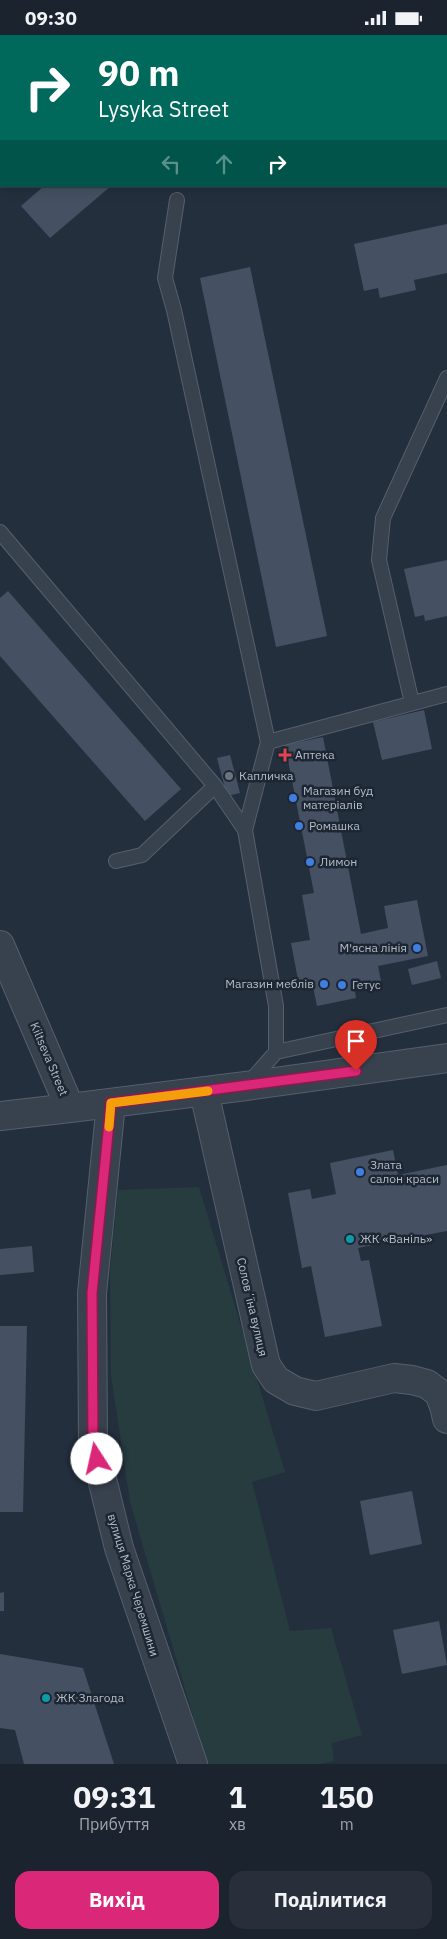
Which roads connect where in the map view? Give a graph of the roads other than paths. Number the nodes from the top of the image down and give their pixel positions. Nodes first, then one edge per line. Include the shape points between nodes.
1 (177, 200) dead end
2 (447, 378) edge
3 (0, 532) edge
4 (447, 694) edge
5 (412, 703) junction
6 (268, 742) junction
7 (214, 786) junction
8 (245, 829) junction
9 (116, 861) dead end
10 (0, 945) edge
11 (447, 1015) edge
12 (276, 1052) junction
13 (447, 1058) edge
14 (246, 1086) junction
15 (204, 1092) junction
16 (111, 1103) junction
17 (70, 1108) junction
18 (0, 1116) edge
19 (443, 1393) edge
20 (447, 1419) edge
21 (193, 1764) edge

1 - 6 lane via 165,278
2 - 5 lane via 384,518 379,560
3 - 7 lane
4 - 5 lane
5 - 6 lane
6 - 8 lane
7 - 8 lane
7 - 9 lane via 142,855
8 - 12 lane via 276,1006
10 - 17 street, Kiltseva Street
11 - 12 lane
12 - 14 lane
13 - 14 street
14 - 15 street
15 - 16 street
15 - 19 street, Соловʼїна вулиця via 266,1365 276,1380 295,1391 316,1396 394,1378 427,1384
16 - 17 street
16 - 21 street, вулиця Марка Черемшини via 92,1293 93,1442 119,1548
17 - 18 street, Kiltseva Street
19 - 20 street, Соловʼїна вулиця

